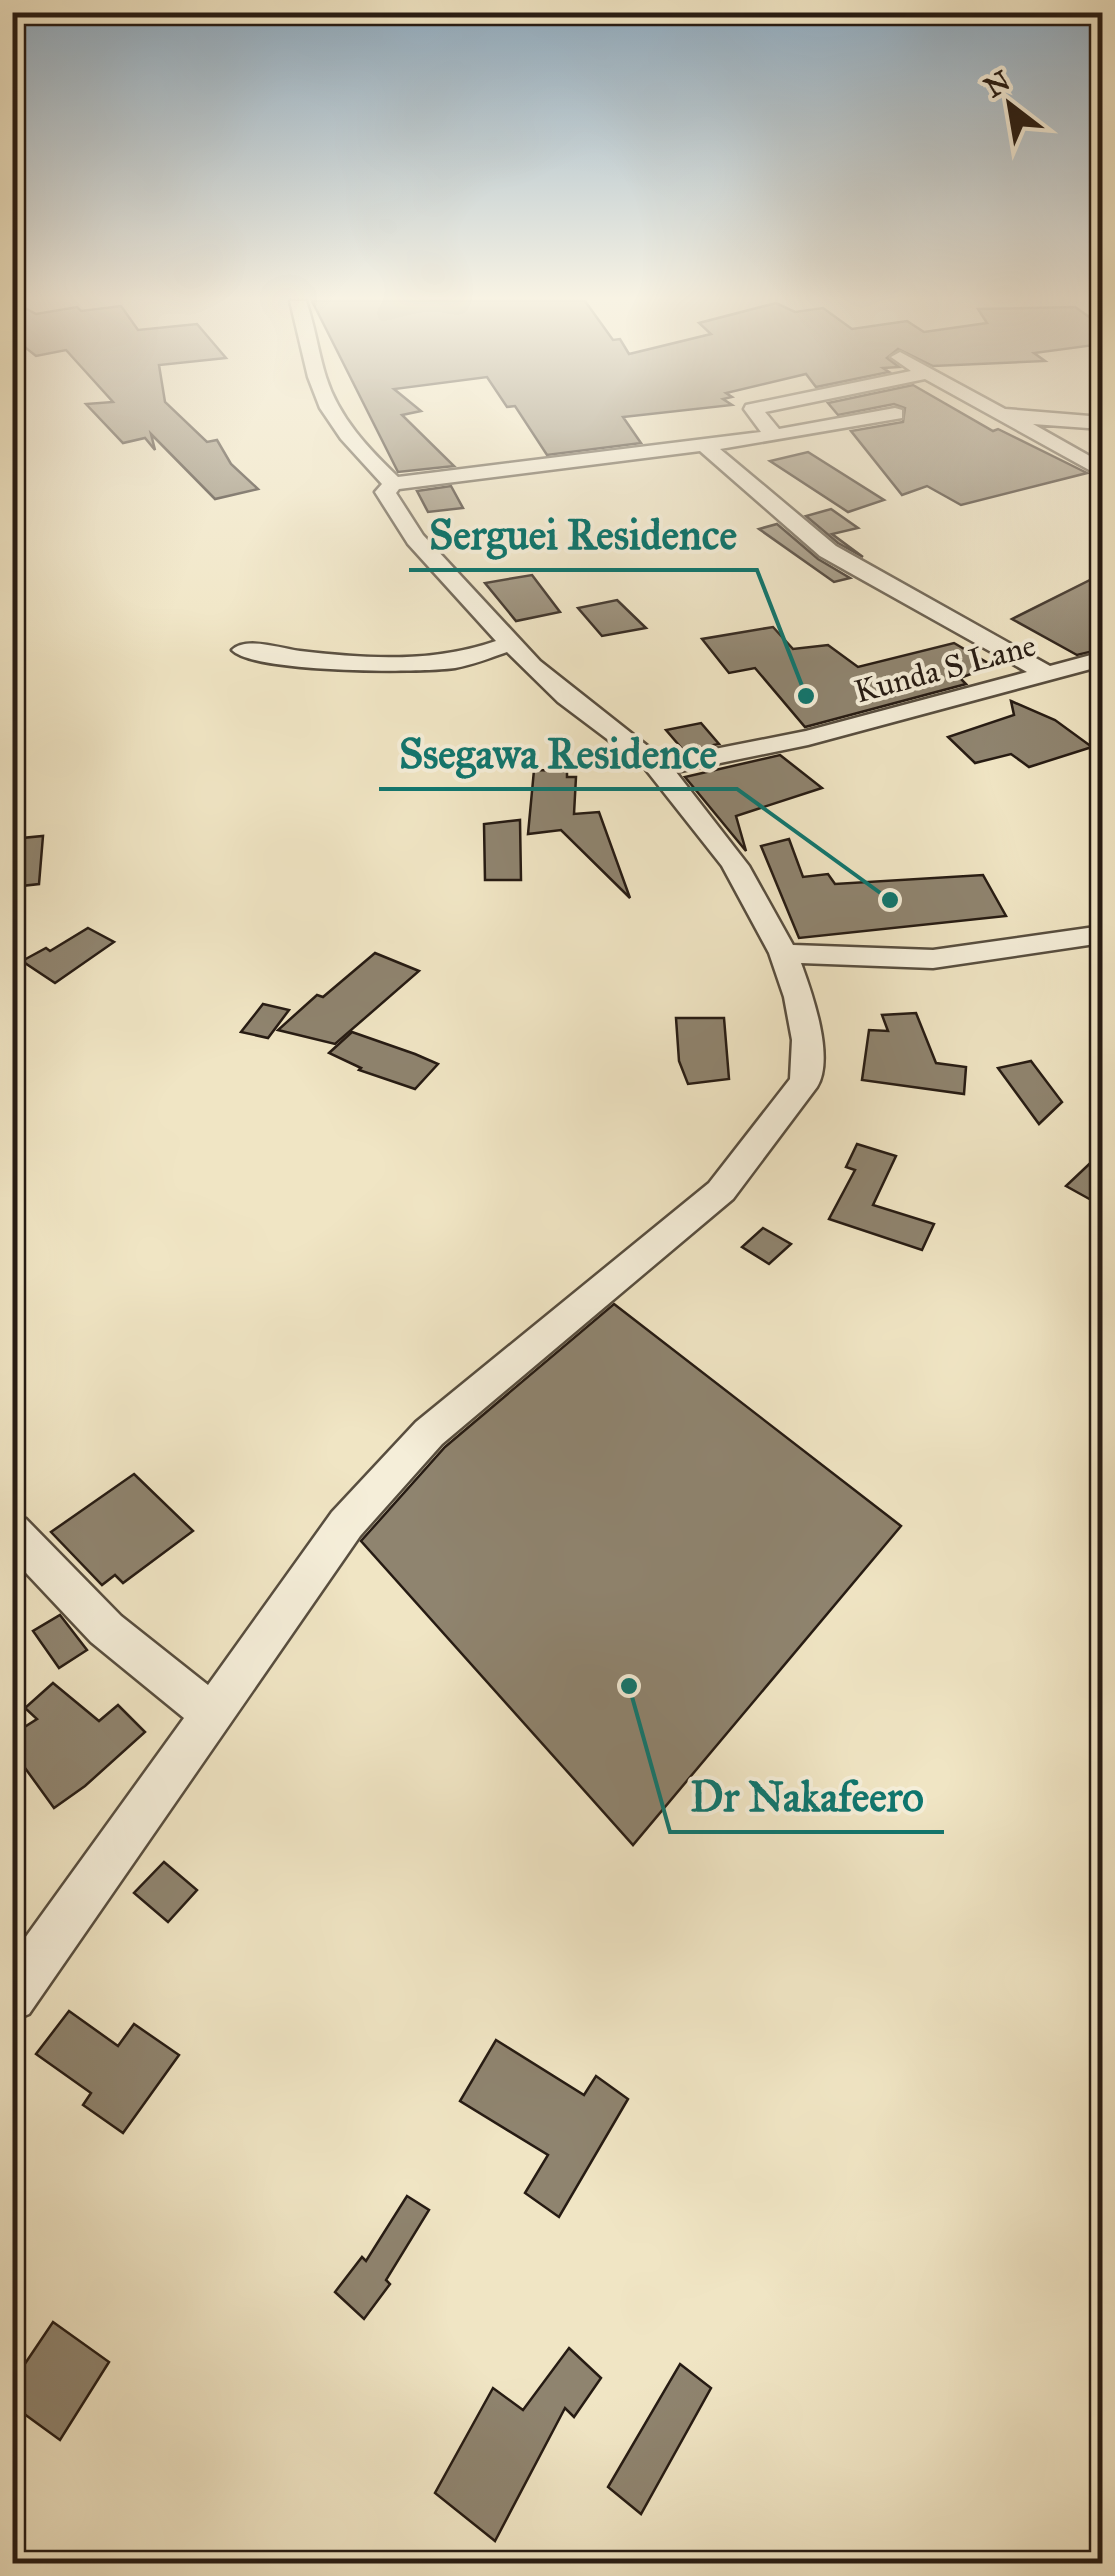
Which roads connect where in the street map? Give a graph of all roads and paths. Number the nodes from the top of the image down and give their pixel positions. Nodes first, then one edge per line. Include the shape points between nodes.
1 (340, 421) edge
2 (762, 421) edge
3 (855, 421) edge
4 (1010, 421) edge
5 (1075, 421) edge
6 (1102, 423) edge
7 (774, 436) junction
8 (704, 445) junction
9 (1102, 471) edge
10 (393, 484) junction
11 (512, 643) junction
12 (244, 650) dead end
13 (1102, 659) edge
14 (1048, 674) junction
15 (658, 768) junction
16 (1102, 935) edge
17 (786, 954) junction
18 (12, 1531) edge
19 (212, 1714) junction
20 (12, 1997) edge

1 - 10 street via 354,447
2 - 7 street
3 - 7 street
4 - 9 street
5 - 6 street
7 - 8 street
8 - 10 street
8 - 14 street via 828,551
10 - 11 street via 385,492 406,527
11 - 12 street via 456,660 386,664
11 - 15 street via 549,682
13 - 14 street, Kunda S Lane
14 - 15 street, Kunda S Lane via 808,738
15 - 17 street via 717,838
16 - 17 street via 933,959
17 - 19 street via 809,1030 806,1080 796,1094 721,1192 429,1433 346,1524
18 - 19 street via 106,1628
19 - 20 street

